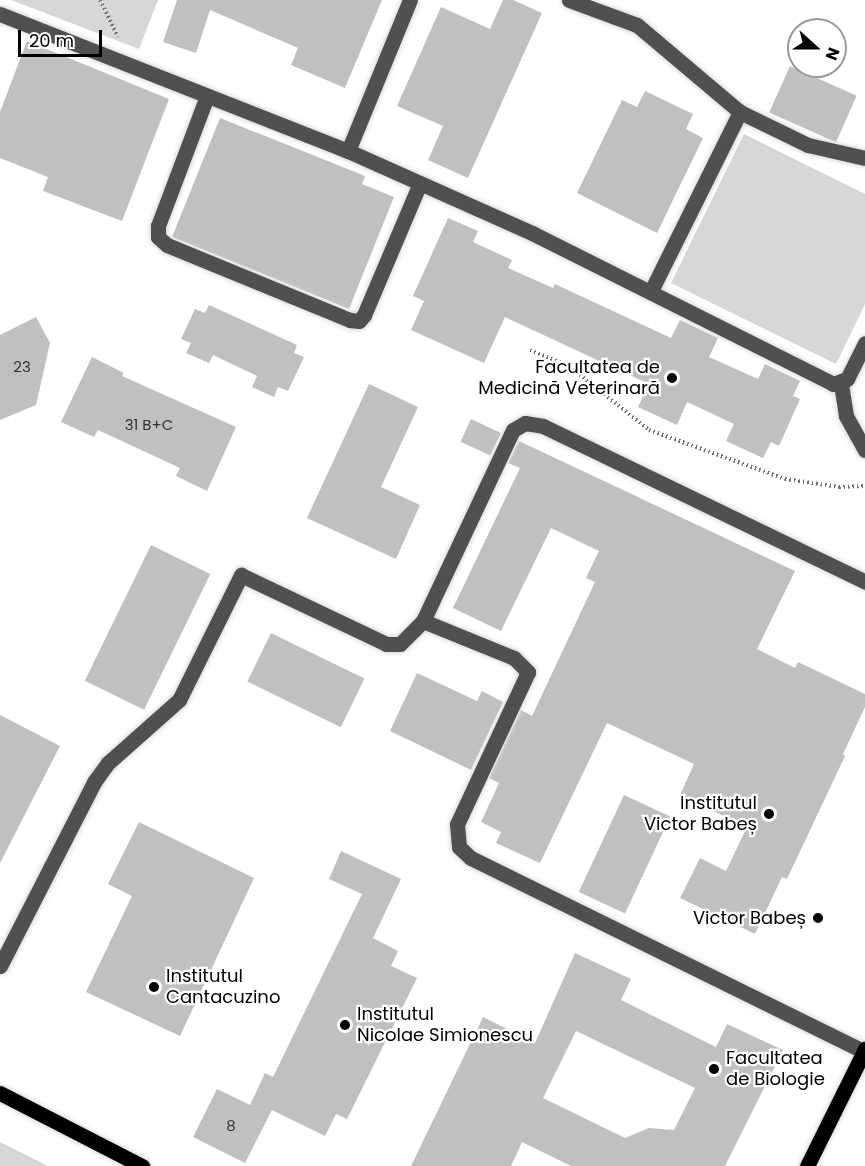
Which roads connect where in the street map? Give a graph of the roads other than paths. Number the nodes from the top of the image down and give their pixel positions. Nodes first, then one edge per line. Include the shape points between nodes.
1 (410, 0) edge
2 (569, 0) edge
3 (0, 14) edge
4 (207, 96) junction
5 (740, 112) junction
6 (348, 151) junction
7 (865, 158) edge
8 (420, 183) junction
9 (651, 291) junction
10 (865, 343) edge
11 (841, 384) junction
12 (865, 450) edge
13 (865, 582) edge
14 (423, 621) junction
15 (0, 966) edge
16 (865, 1050) edge
17 (0, 1094) edge
18 (142, 1166) edge
19 (807, 1166) edge

1 - 6 lane
2 - 5 lane via 645,30
3 - 4 lane
4 - 6 lane
4 - 8 lane via 158,226 159,237 167,245 350,320 360,321 364,315
5 - 7 lane via 808,145
5 - 9 lane
6 - 8 lane
8 - 9 lane
9 - 11 lane via 833,384
10 - 11 lane
11 - 12 lane via 846,417
13 - 14 lane via 543,426 525,423 513,430
14 - 15 lane via 400,644 386,644 241,575 179,700 108,763 94,782
14 - 16 lane via 514,658 528,672 457,824 459,847 471,858
16 - 19 main road
17 - 18 main road

